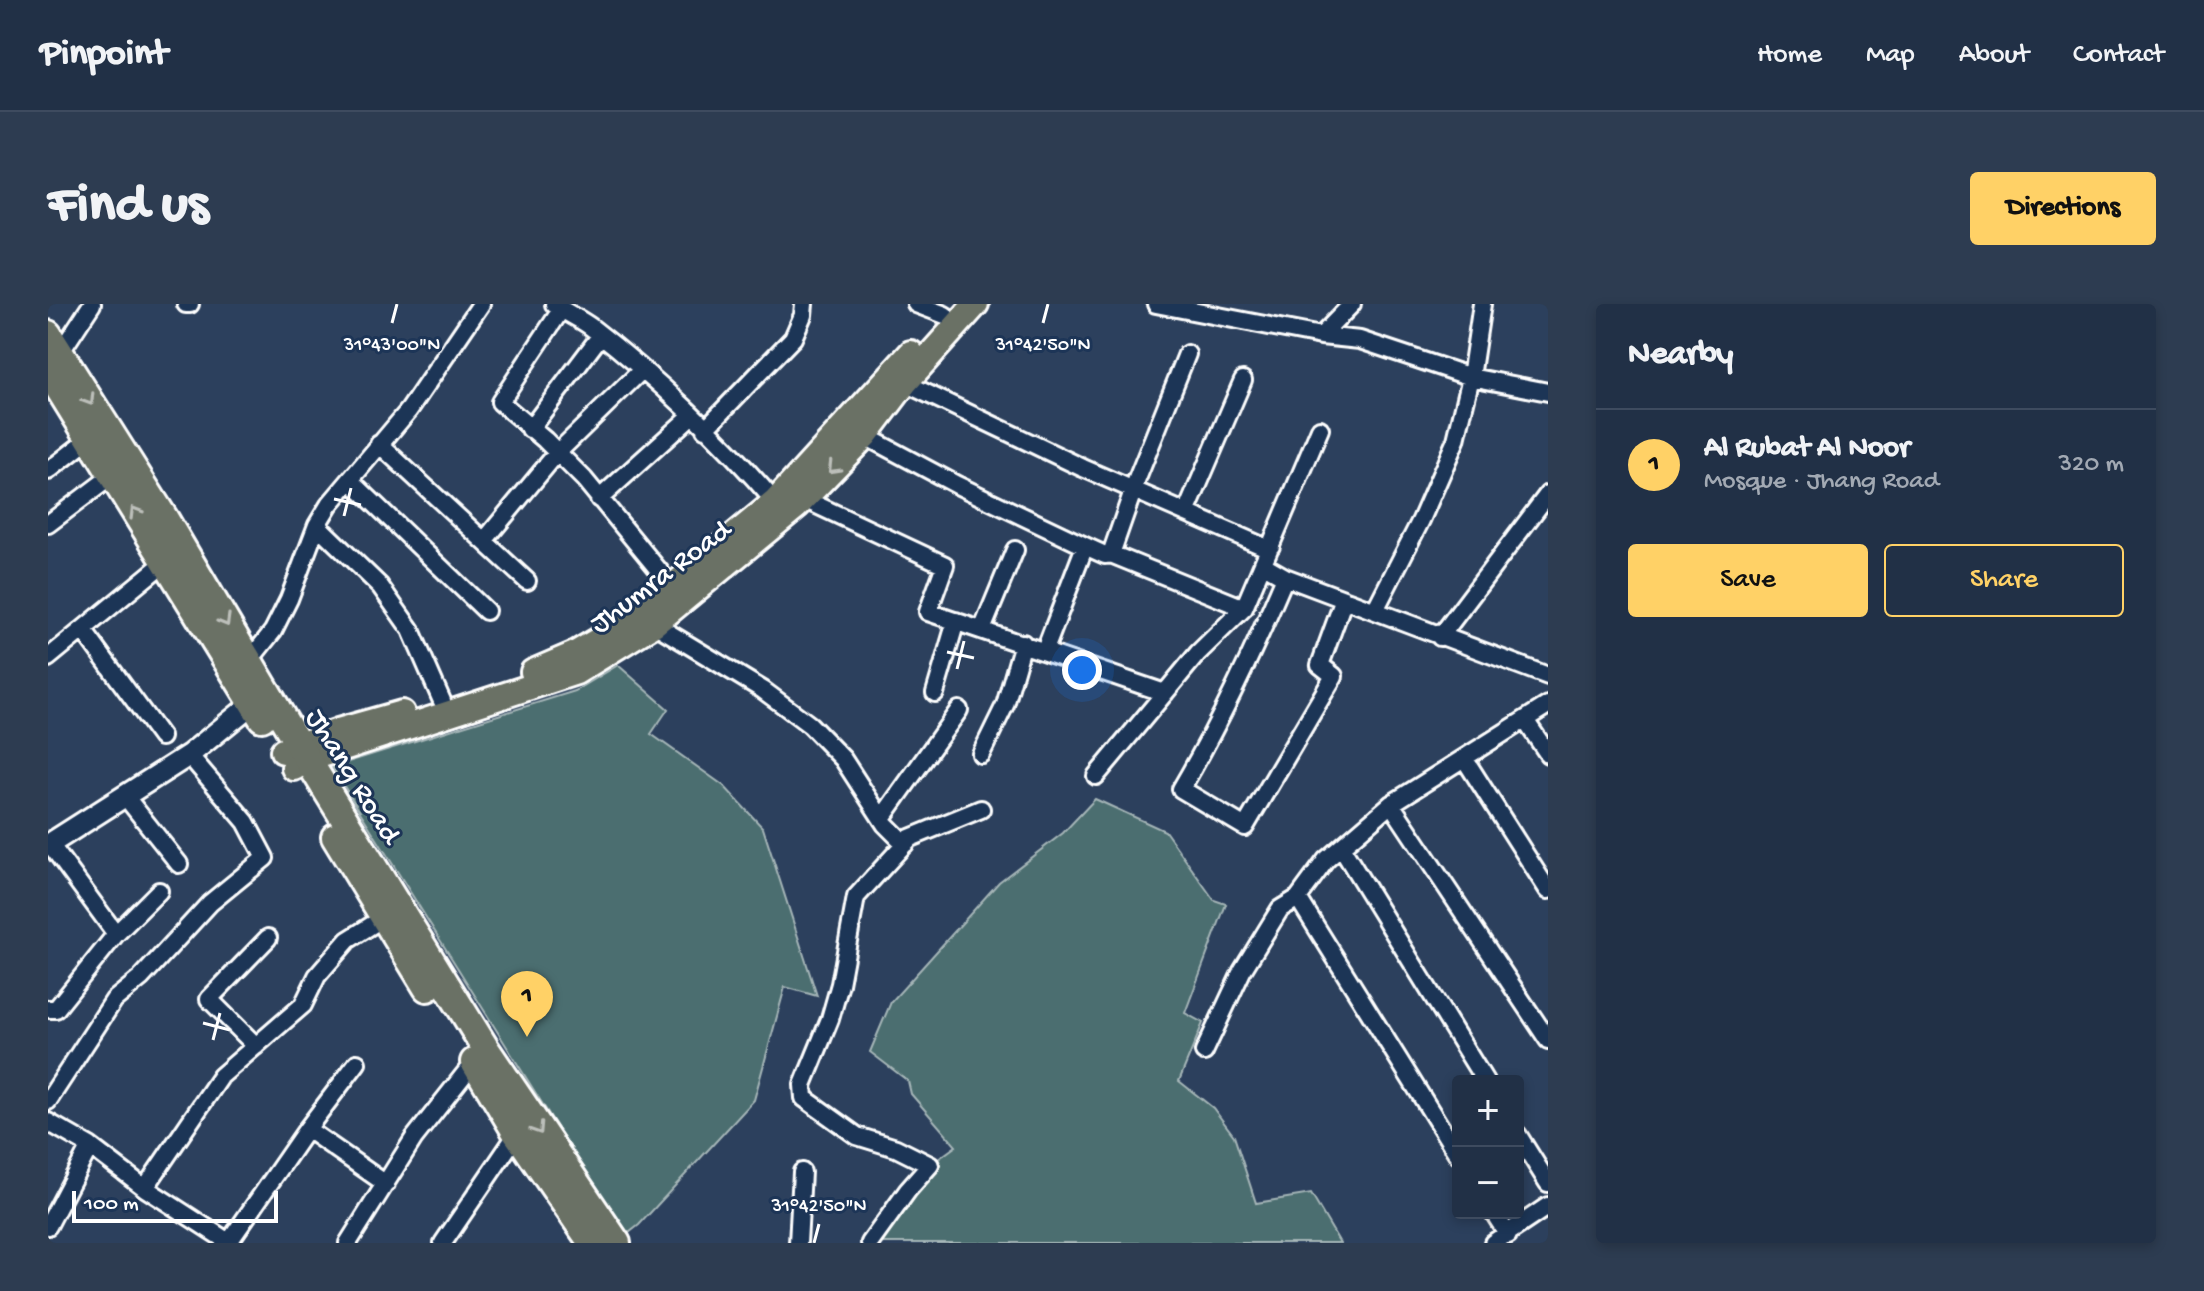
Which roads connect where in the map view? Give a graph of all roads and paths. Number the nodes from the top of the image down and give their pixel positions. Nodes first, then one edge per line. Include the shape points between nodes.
1 (92, 304) edge
2 (481, 304) edge
3 (804, 304) edge
4 (916, 304) edge
5 (976, 304) edge
6 (1156, 304) edge
7 (1352, 304) edge
8 (1482, 304) edge
9 (558, 307) edge
10 (950, 309) edge
11 (601, 335) junction
12 (1321, 336) junction
13 (1187, 354) dead end
14 (51, 357) edge
15 (641, 371) junction
16 (1471, 377) junction
17 (1243, 380) dead end
18 (905, 383) junction
19 (1548, 392) edge
20 (691, 416) junction
21 (530, 429) junction
22 (705, 429) junction
23 (1320, 429) dead end
24 (865, 436) junction
25 (89, 439) junction
26 (379, 444) junction
27 (557, 453) junction
28 (48, 471) edge
29 (113, 475) junction
30 (351, 481) junction
31 (1133, 489) junction
32 (1548, 494) edge
33 (599, 499) junction
34 (804, 499) junction
35 (775, 502) junction
36 (1186, 513) junction
37 (48, 524) edge
38 (317, 525) junction
39 (484, 541) junction
40 (1085, 546) junction
41 (1271, 546) junction
42 (1015, 550) dead end
43 (1111, 554) junction
44 (165, 562) junction
45 (1264, 565) junction
46 (661, 573) dead end
47 (1285, 577) junction
48 (527, 581) dead end
49 (1344, 599) junction
50 (1244, 608) junction
51 (1375, 610) junction
52 (486, 611) dead end
53 (956, 621) junction
54 (654, 624) junction
55 (83, 630) junction
56 (982, 630) junction
57 (1440, 637) junction
58 (1023, 643) junction
59 (1045, 650) junction
60 (48, 658) edge
61 (249, 661) junction
62 (1548, 676) edge
63 (935, 693) dead end
64 (1165, 693) junction
65 (442, 701) junction
66 (253, 703) junction
67 (1548, 705) edge
68 (959, 710) dead end
69 (1525, 720) junction
70 (161, 737) dead end
71 (981, 754) dead end
72 (1548, 754) edge
73 (189, 755) junction
74 (296, 756) junction
75 (1464, 758) junction
76 (1096, 776) dead end
77 (125, 796) junction
78 (1391, 804) junction
79 (981, 809) dead end
80 (882, 818) junction
81 (49, 844) edge
82 (905, 844) junction
83 (1341, 847) junction
84 (179, 864) dead end
85 (1548, 890) edge
86 (159, 891) dead end
87 (1298, 898) junction
88 (383, 918) junction
89 (116, 934) junction
90 (268, 938) dead end
91 (48, 1009) edge
92 (1548, 1040) edge
93 (256, 1046) junction
94 (1204, 1052) dead end
95 (474, 1062) junction
96 (357, 1063) dead end
97 (1481, 1075) edge
98 (48, 1101) edge
99 (48, 1122) edge
100 (307, 1129) junction
101 (517, 1134) junction
102 (1524, 1145) edge
103 (90, 1146) junction
104 (1453, 1147) edge
105 (802, 1172) dead end
106 (557, 1174) junction
107 (1548, 1183) edge
108 (386, 1184) junction
109 (145, 1188) junction
110 (1548, 1207) edge
111 (1495, 1219) edge
112 (48, 1226) edge
113 (1500, 1239) edge
114 (445, 1242) edge
115 (229, 1243) edge
116 (348, 1243) edge
117 (592, 1243) edge
118 (617, 1243) edge
119 (798, 1243) edge
120 (870, 1243) edge

1 - 14 street
2 - 26 street via 409,410
3 - 22 street via 793,338
4 - 10 street
5 - 18 main road, Jhumra Road
6 - 12 street
7 - 12 street
8 - 16 street
9 - 11 street
9 - 21 street via 500,402
10 - 35 main road, Jhumra Road
11 - 15 street
11 - 21 street
12 - 16 street via 1360,340
13 - 31 street
14 - 25 highway, Jhang Road
14 -> 61 highway, Jhang Road via 165,519
15 - 20 street
15 - 27 street
16 - 19 street
16 - 51 street via 1456,440
17 - 36 street
18 - 24 main road, Jhumra Road
18 - 31 street
20 - 22 street
20 - 33 street
21 - 27 street
22 - 35 street
23 - 41 street
24 -> 34 main road, Jhumra Road
24 - 40 street
25 - 28 street
25 - 29 highway, Jhang Road
26 - 30 street
26 - 39 street
27 - 33 street
27 - 39 street
29 - 37 street
44 -> 29 highway, Jhang Road
30 - 38 street
30 - 52 street
31 - 36 street
31 - 43 street
32 - 57 street
33 - 46 street
34 - 53 street via 945,565 928,612
34 - 54 main road, Jhumra Road
35 - 65 main road, Jhumra Road via 632,620 537,671
36 - 41 street
38 - 61 street via 273,631
38 - 65 street via 380,586 411,630
39 - 48 street
40 - 43 street
40 - 59 street
41 - 45 street
42 - 56 street
43 - 50 street
44 - 55 street
44 - 66 highway, Jhang Road
45 - 47 street
45 - 50 street
47 - 49 street
47 - 49 street via 1181,789 1245,827 1334,676 1320,665
49 - 51 street
50 - 64 street
51 - 57 street
53 - 56 street
53 - 63 street
54 - 74 main road, Jhumra Road via 576,672
54 - 80 street via 810,725 843,759
55 - 60 street
55 - 70 street
56 - 58 street
57 - 62 street
58 - 59 street
58 - 71 street via 1005,705
59 - 64 street
61 - 74 highway, Jhang Road
64 - 76 street
65 - 74 main road, Jhumra Road
66 - 73 street
66 - 74 highway, Jhang Road
67 - 69 street
68 - 80 street
69 - 72 street
69 - 75 street
73 - 77 street
73 - 98 street via 246,822 265,858 210,903 114,1000
74 - 88 highway, Jhang Road
74 -> 106 highway, Jhang Road via 486,1049
75 - 78 street
75 - 85 street
77 - 81 street
77 - 84 street
78 - 83 street
78 - 92 street
79 - 82 street
80 - 82 street
81 - 89 street
82 - 120 street via 856,897 840,984 803,1085 804,1098 857,1136 930,1165
83 - 87 street
83 - 97 street
86 - 89 street
87 - 94 street via 1280,909 1242,971
87 - 104 street
88 - 93 street via 348,940 317,976 303,1005
88 - 95 highway, Jhang Road
89 - 91 street via 56,1009
90 - 93 street via 209,999
93 - 109 street via 221,1076
95 - 101 highway, Jhang Road
95 - 108 street via 414,1138
96 - 100 street
99 - 103 street
100 - 108 street
100 - 115 street
101 - 106 highway, Jhang Road
101 - 114 street
102 - 107 street
103 - 109 street
103 - 112 street
105 - 119 street
106 - 117 highway, Jhang Road
106 - 118 highway, Jhang Road
108 - 116 street
109 - 115 street
110 - 113 street
111 - 113 street

